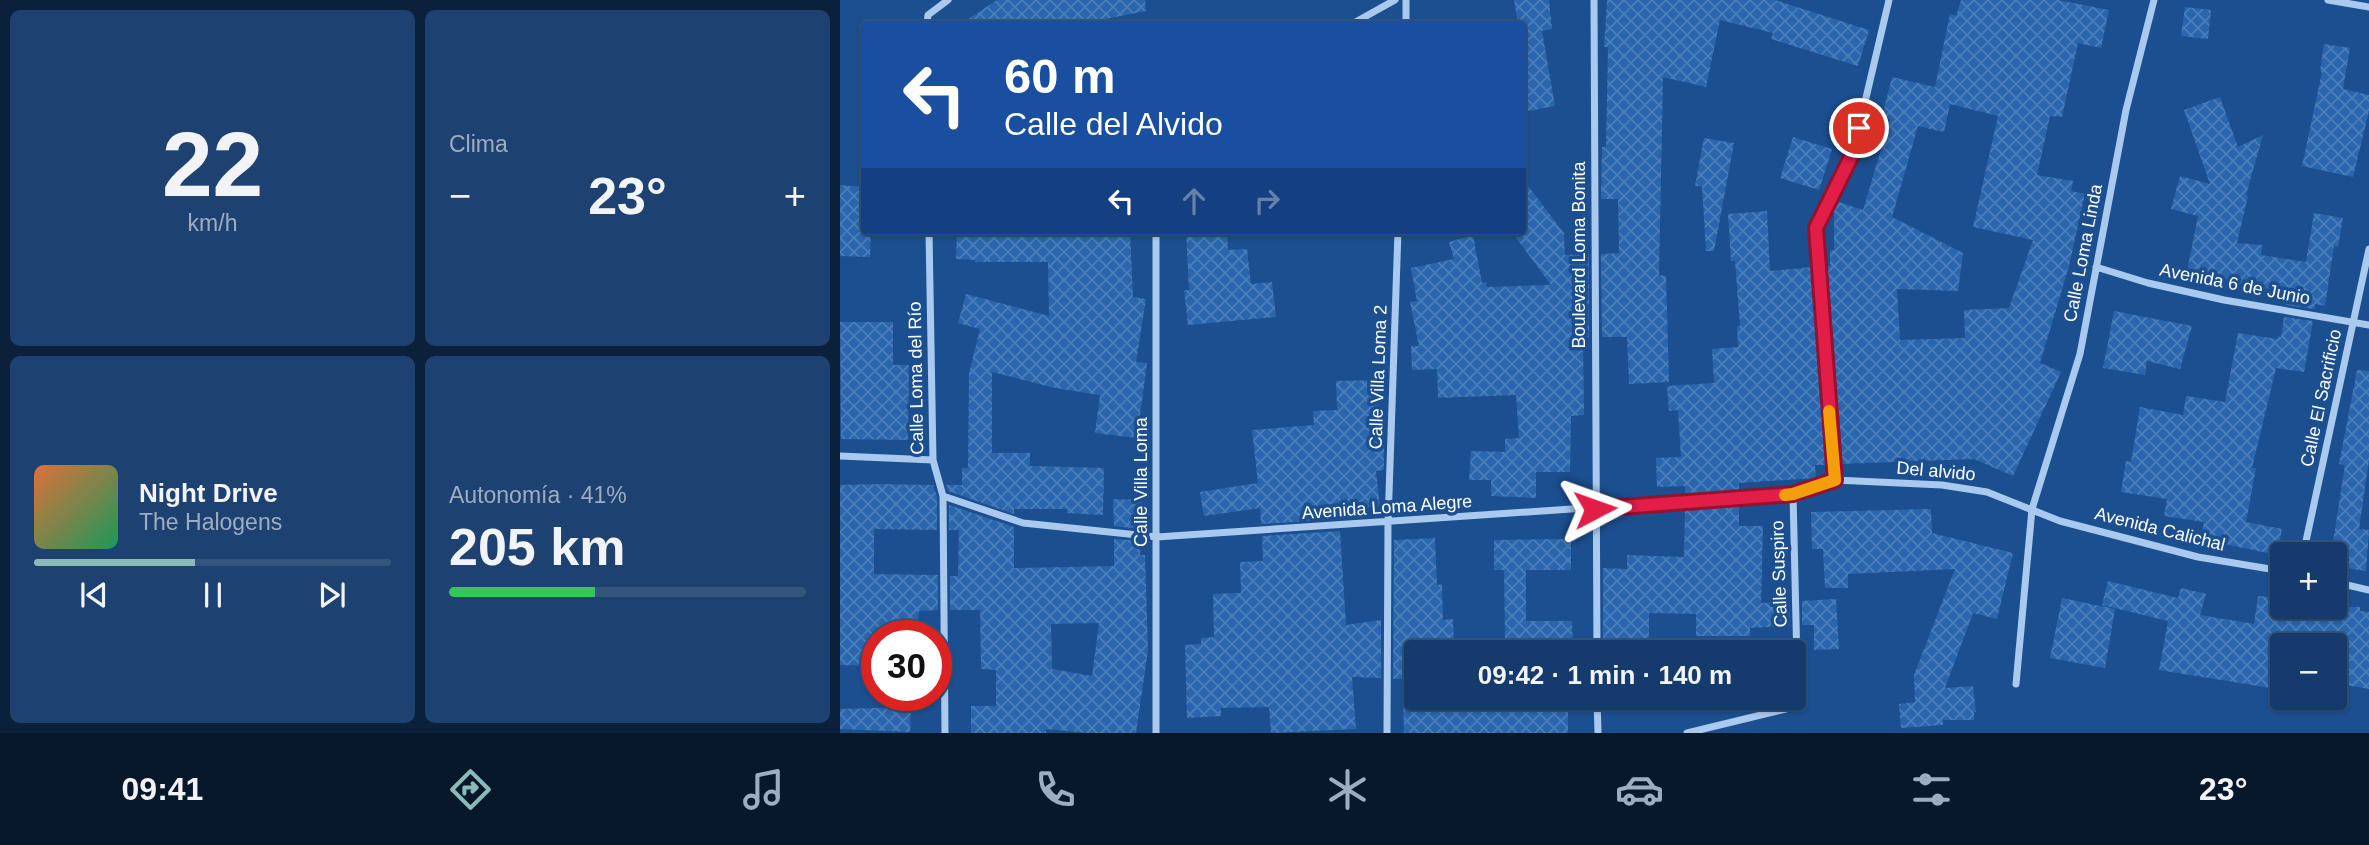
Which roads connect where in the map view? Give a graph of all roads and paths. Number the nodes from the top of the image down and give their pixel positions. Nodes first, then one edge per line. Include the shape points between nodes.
1 (948, 0) edge
2 (1395, 0) edge
3 (1406, 0) edge
4 (1594, 0) edge
5 (1889, 0) edge
6 (2154, 0) edge
7 (2328, 0) edge
8 (2369, 7) edge
9 (927, 21) edge
10 (1357, 21) edge
11 (1406, 21) edge
12 (929, 235) edge
13 (1156, 235) edge
14 (1398, 235) edge
15 (2369, 248) edge
16 (2096, 267) junction
17 (2354, 322) junction
18 (2369, 325) edge
19 (840, 456) edge
20 (933, 460) junction
21 (1835, 480) junction
22 (1793, 494) junction
23 (943, 496) junction
24 (1595, 509) junction
25 (2032, 509) junction
26 (1388, 523) junction
27 (1157, 537) junction
28 (2307, 542) edge
29 (2270, 569) edge
30 (2347, 585) edge
31 (2369, 590) edge
32 (1597, 640) edge
33 (2016, 684) dead end
34 (1597, 710) edge
35 (945, 733) edge
36 (1156, 733) edge
37 (1387, 733) edge
38 (1598, 733) edge
39 (1687, 733) edge

1 - 9 street via 928,15
2 - 10 street
3 - 11 street
4 - 24 street, Boulevard Loma Bonita
5 - 21 street via 1853,153 1816,228
6 - 16 street, Calle Loma Linda via 2126,110
7 - 8 street
12 - 20 street, Calle Loma del Río
13 - 27 street, Calle Villa Loma
14 - 26 street, Calle Villa Loma 2
15 - 17 street, Calle El Sacrificio
16 - 17 street, Avenida 6 de Junio via 2224,300
16 - 25 street, Calle Loma Linda via 2080,354
17 - 18 street, Avenida 6 de Junio
17 - 28 street, Calle El Sacrificio
19 - 20 street
20 - 23 street, Calle Loma del Río
21 - 22 street, Avenida Loma Alegre
21 - 25 street, Del alvido via 1942,485 1987,492
22 - 24 street, Avenida Loma Alegre
22 - 39 street, Calle Suspiro via 1798,706
23 - 27 street, Avenida Loma Alegre via 1023,523
23 - 35 street, Calle Loma del Río
24 - 26 street, Avenida Loma Alegre
24 - 32 street, Boulevard Loma Bonita
25 - 29 street, Avenida Calichal via 2060,521 2198,557
25 - 33 street, Calle Loma Linda
26 - 27 street, Avenida Loma Alegre
26 - 37 street, Calle Villa Loma 2
27 - 36 street, Calle Villa Loma
30 - 31 street
34 - 38 street

